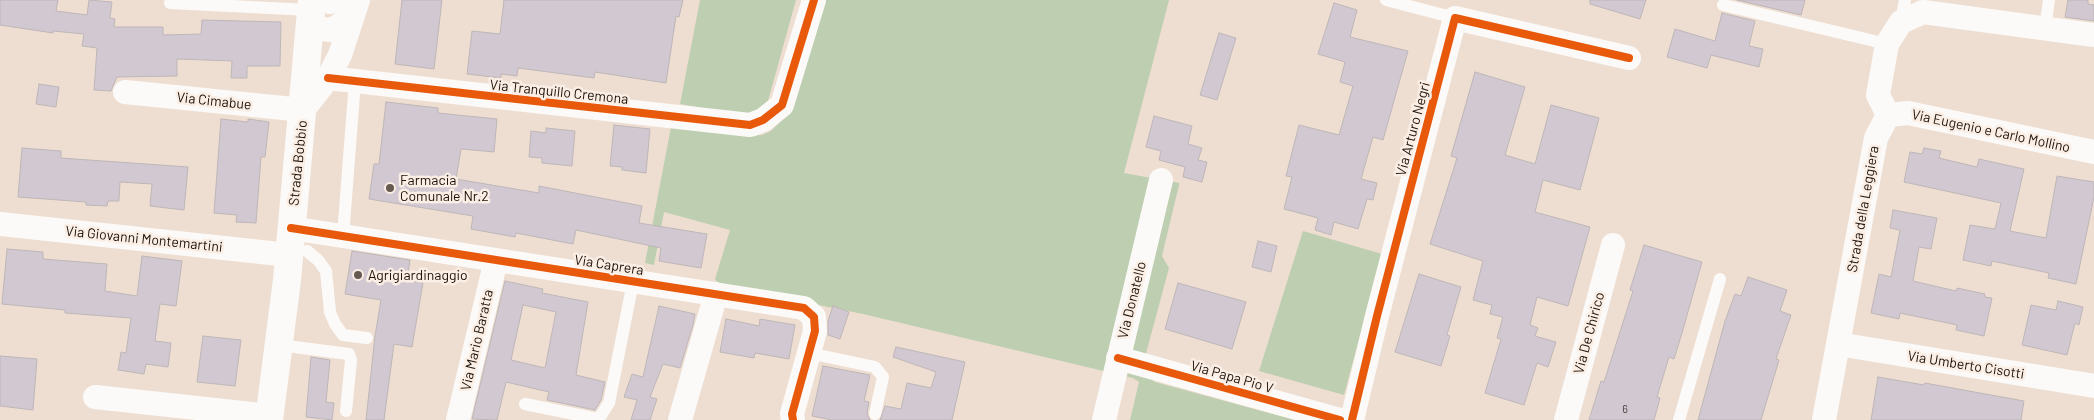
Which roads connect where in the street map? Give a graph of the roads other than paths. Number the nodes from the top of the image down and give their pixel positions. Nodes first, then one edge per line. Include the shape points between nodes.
1 (814, 0) edge
2 (1386, 0) edge
3 (2049, 0) edge
4 (170, 3) dead end
5 (351, 5) edge
6 (1723, 5) dead end
7 (315, 10) edge
8 (1903, 11) edge
9 (1455, 18) junction
10 (2045, 28) junction
11 (2094, 35) edge
12 (1886, 44) junction
13 (1629, 58) dead end
14 (328, 78) junction
15 (355, 81) junction
16 (125, 92) dead end
17 (303, 110) junction
18 (1888, 115) junction
19 (2094, 152) edge
20 (1161, 180) dead end
21 (0, 224) edge
22 (343, 236) junction
23 (1613, 245) dead end
24 (294, 254) junction
25 (496, 260) junction
26 (1720, 279) dead end
27 (633, 282) junction
28 (716, 294) junction
29 (343, 334) junction
30 (367, 338) dead end
31 (1838, 344) junction
32 (279, 345) junction
33 (342, 353) junction
34 (808, 353) junction
35 (1118, 358) junction
36 (2094, 386) edge
37 (96, 397) dead end
38 (524, 404) dead end
39 (346, 410) dead end
40 (875, 414) dead end
41 (269, 418) edge
42 (458, 420) edge
43 (598, 420) edge
44 (680, 420) edge
45 (793, 420) edge
46 (1104, 420) edge
47 (1340, 420) edge
48 (1352, 420) edge
49 (1566, 420) edge
50 (1679, 420) edge
51 (1824, 420) edge

1 - 15 street, Via Tranquillo Cremona via 782,104 764,120 750,124
2 - 9 lane
3 - 10 lane
4 - 7 lane
5 - 7 street via 330,2
5 - 7 street via 332,30
5 - 14 street via 340,55
6 - 12 lane
7 - 17 main road, Strada Bobbio
8 - 10 street
8 - 12 street
9 - 13 street
9 - 48 street, Via Arturo Negri via 1376,316
10 - 11 street
12 - 18 street via 1878,95
14 - 15 street, Via Tranquillo Cremona
14 - 17 street
15 - 22 lane
16 - 17 street, Via Cimabue
17 - 24 main road, Strada Bobbio
18 - 19 street, Via Eugenio e Carlo Mollino via 1908,113
18 - 31 street, Strada della Leggiera via 1876,138
20 - 35 street, Via Donatello
21 - 24 street, Via Giovanni Montemartini
22 - 24 street, Via Caprera
22 - 25 street, Via Caprera
23 - 49 street, Via De Chirico
24 - 29 lane via 318,260 326,271 330,312
24 - 32 main road, Strada Bobbio
25 - 27 street, Via Caprera
25 - 42 street, Via Mario Baratta
26 - 50 lane
27 - 28 street, Via Caprera
27 - 43 lane via 610,403
28 - 34 street, Via Caprera via 804,308 814,317
28 - 44 street
29 - 30 lane
29 - 33 lane
31 - 36 street, Via Umberto Cisotti
31 - 51 street, Strada della Leggiera
32 - 33 lane
32 - 41 main road, Strada Bobbio
33 - 39 lane via 349,354 351,360
34 - 40 lane via 875,367 882,378
34 - 45 street, Via Caprera
35 - 46 street, Via Donatello
35 - 47 street, Via Papa Pio V
37 - 41 street, Strada Bobbio
38 - 43 lane

